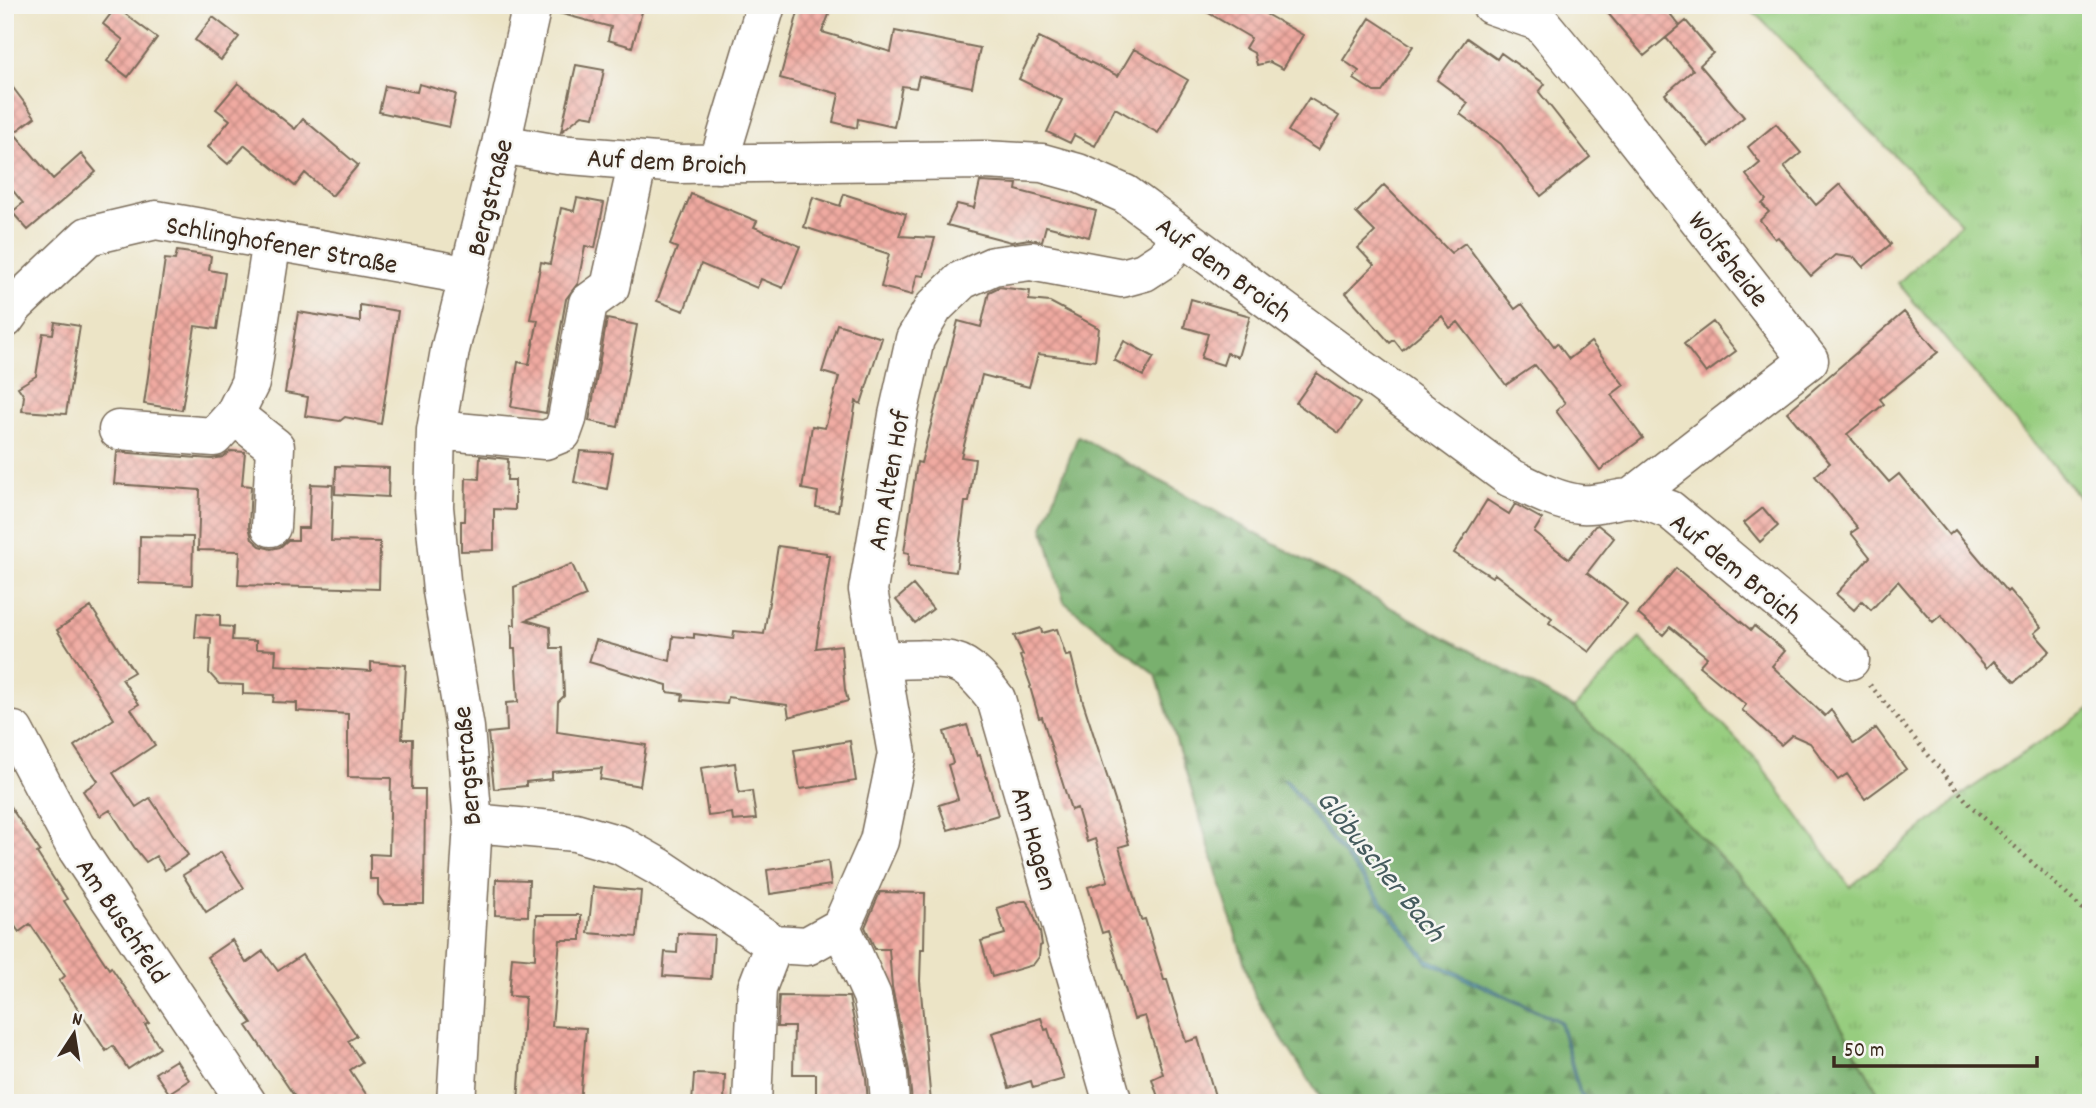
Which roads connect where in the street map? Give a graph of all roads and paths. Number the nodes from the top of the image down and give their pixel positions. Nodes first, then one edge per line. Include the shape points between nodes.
1 (532, 5) edge
2 (766, 5) edge
3 (1491, 5) edge
4 (501, 144) junction
5 (638, 161) junction
6 (718, 164) junction
7 (1180, 237) junction
8 (272, 240) junction
9 (468, 277) junction
10 (9, 305) edge
11 (234, 415) junction
12 (118, 430) dead end
13 (436, 430) junction
14 (1631, 498) junction
15 (271, 527) dead end
16 (1850, 660) joint
17 (881, 662) junction
18 (14, 731) dead end
19 (473, 822) junction
20 (2091, 917) edge
21 (841, 927) junction
22 (774, 944) junction
23 (247, 1103) edge
24 (456, 1103) edge
25 (752, 1103) edge
26 (890, 1103) edge
27 (1113, 1103) edge

1 - 4 street, Bergstraße
2 - 6 street
3 - 14 street, Wolfsheide via 1540,22 1809,359
4 - 5 street, Auf dem Broich
4 - 9 street, Bergstraße
5 - 6 street, Auf dem Broich
5 - 13 street via 610,287 588,303 562,433 545,440
6 - 7 street, Auf dem Broich via 1042,163 1125,194
7 - 14 street, Auf dem Broich via 1509,477 1583,504
7 - 17 street, Am Alten Hof via 1164,259 1144,272 1122,278 1031,261 993,266 961,280 934,307 915,339 908,363 868,590
8 - 9 street, Schlinghofener Straße
8 - 10 street, Schlinghofener Straße via 156,220 89,236
8 - 11 street via 250,383
9 - 13 street, Bergstraße
11 - 12 street via 214,437
11 - 15 street via 275,447
13 - 19 street, Bergstraße via 433,506 465,729
14 - 16 street, Auf dem Broich via 1670,510
16 - 20 path via 1970,806
17 - 21 street, Am Alten Hof via 897,754 879,841
17 - 27 street, Am Hagen via 955,662 979,678 996,699
18 - 23 street, Am Buschfeld via 75,846
19 - 22 street via 575,832 620,845
19 - 24 street, Bergstraße
21 - 22 street via 807,946
21 - 26 street via 872,996
22 - 25 street via 757,988

